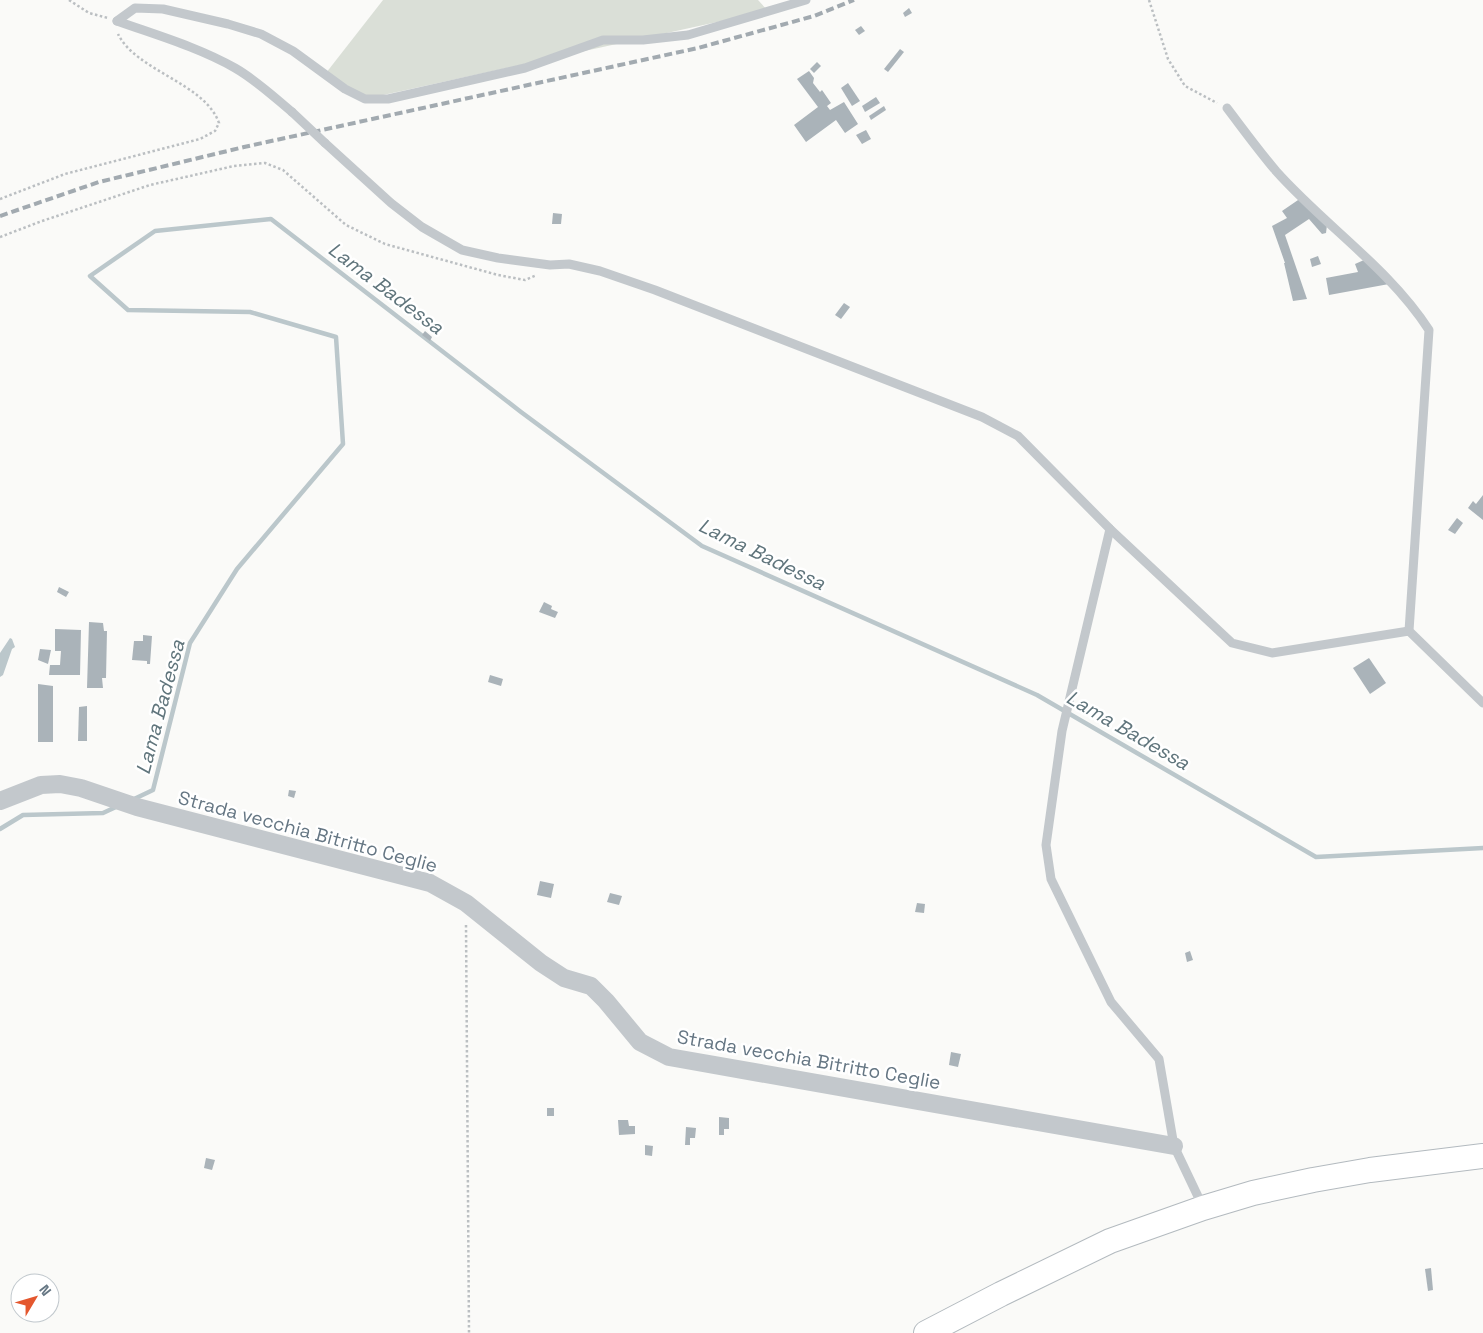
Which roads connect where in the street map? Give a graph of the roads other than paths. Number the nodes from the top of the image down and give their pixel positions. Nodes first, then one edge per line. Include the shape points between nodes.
1 (806, 0) edge
2 (1227, 108) road end
3 (1110, 528) junction
4 (1409, 631) junction
5 (1483, 703) edge
6 (0, 801) edge
7 (1174, 1146) junction
8 (1483, 1156) edge
9 (1203, 1208) junction
10 (926, 1333) edge

1 - 3 lane, bridge via 688,35 603,40 525,68 388,99 358,96 293,51 244,29 163,9 135,8 118,21 235,68 292,112 391,203 422,227 462,250 498,258 600,270 982,417 1018,436
2 - 4 lane via 1277,171 1394,286 1429,330
3 - 4 lane via 1232,643 1272,653
3 - 7 lane via 1062,731 1046,846 1051,879 1111,1002 1159,1060
4 - 5 lane
6 - 7 street, Strada vecchia Bitritto Ceglie via 42,785 81,788 137,807 430,883 466,902 564,978 591,986 640,1042 669,1057
7 - 9 lane
8 - 9 main road via 1313,1180
9 - 10 main road via 1110,1241

